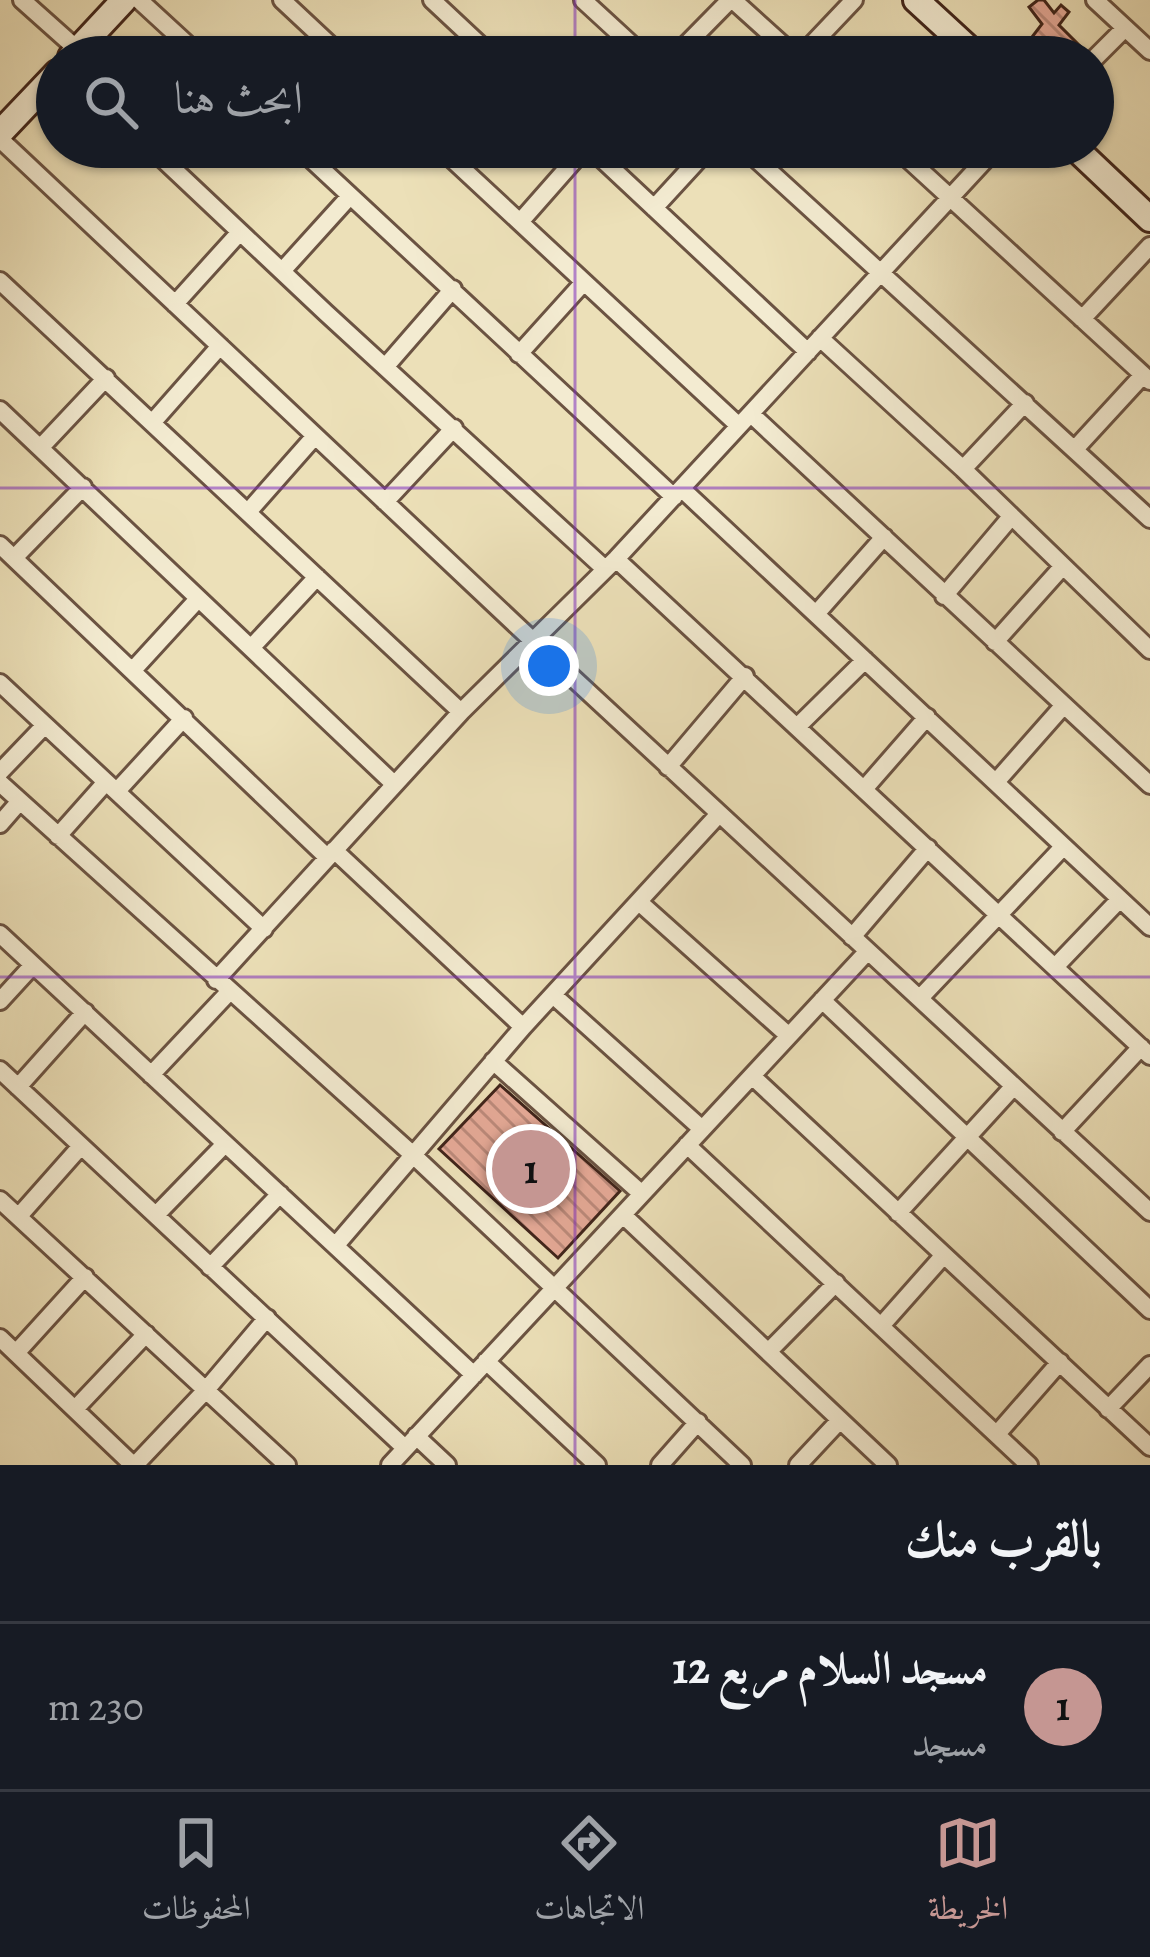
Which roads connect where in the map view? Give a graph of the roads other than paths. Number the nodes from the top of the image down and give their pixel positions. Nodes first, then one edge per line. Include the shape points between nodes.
1 (22, 0) edge
2 (124, 0) edge
3 (139, 0) edge
4 (282, 0) edge
5 (432, 0) edge
6 (462, 0) edge
7 (584, 0) edge
8 (732, 0) edge
9 (854, 0) edge
10 (916, 0) edge
11 (1095, 0) edge
12 (448, 15) junction
13 (1125, 28) junction
14 (57, 36) edge
15 (90, 36) edge
16 (178, 36) edge
17 (321, 36) edge
18 (468, 36) edge
19 (623, 36) edge
20 (695, 36) edge
21 (774, 36) edge
22 (819, 36) edge
23 (955, 36) edge
24 (1114, 39) edge
25 (1150, 51) edge
26 (36, 96) edge
27 (0, 136) edge
28 (172, 168) edge
29 (324, 168) edge
30 (462, 168) edge
31 (569, 168) edge
32 (611, 168) edge
33 (691, 168) edge
34 (766, 168) edge
35 (918, 168) edge
36 (978, 168) edge
37 (1096, 168) edge
38 (350, 196) junction
39 (950, 198) junction
40 (654, 208) junction
41 (1150, 219) edge
42 (520, 222) junction
43 (240, 232) junction
44 (1150, 246) edge
45 (283, 270) junction
46 (880, 274) junction
47 (0, 281) edge
48 (584, 282) junction
49 (453, 290) junction
50 (175, 304) junction
51 (1082, 319) junction
52 (814, 345) junction
53 (220, 346) junction
54 (519, 353) junction
55 (386, 366) junction
56 (106, 378) junction
57 (1146, 378) edge
58 (1025, 403) junction
59 (0, 410) edge
60 (745, 420) junction
61 (152, 423) junction
62 (454, 428) junction
63 (315, 436) junction
64 (41, 448) junction
65 (1075, 448) junction
66 (963, 469) junction
67 (82, 487) junction
68 (678, 493) junction
69 (385, 502) junction
70 (1146, 506) edge
71 (248, 512) junction
72 (1010, 518) junction
73 (884, 537) junction
74 (7, 552) edge
75 (610, 564) junction
76 (1063, 566) junction
77 (317, 577) junction
78 (944, 596) junction
79 (198, 599) junction
80 (816, 614) junction
81 (532, 640) junction
82 (995, 642) junction
83 (251, 648) junction
84 (1150, 650) edge
85 (865, 660) junction
86 (133, 670) junction
87 (745, 676) junction
88 (0, 683) edge
89 (1064, 705) junction
90 (461, 712) junction
91 (927, 717) junction
92 (184, 718) junction
93 (46, 725) junction
94 (798, 726) junction
95 (668, 767) junction
96 (0, 772) edge
97 (996, 782) junction
98 (0, 783) edge
99 (394, 784) junction
100 (1150, 784) edge
101 (112, 786) junction
102 (865, 788) junction
103 (20, 801) junction
104 (719, 814) junction
105 (0, 824) edge
106 (58, 836) junction
107 (1064, 847) junction
108 (928, 848) junction
109 (330, 854) junction
110 (1120, 899) junction
111 (638, 902) junction
112 (1000, 914) junction
113 (1150, 927) edge
114 (263, 929) junction
115 (0, 934) edge
116 (852, 937) junction
117 (867, 952) junction
118 (33, 965) junction
119 (1055, 967) junction
120 (223, 985) junction
121 (553, 995) junction
122 (920, 998) junction
123 (822, 1000) junction
124 (0, 1001) edge
125 (85, 1012) junction
126 (523, 1027) junction
127 (789, 1036) junction
128 (1146, 1052) edge
129 (493, 1061) junction
130 (0, 1070) edge
131 (151, 1075) junction
132 (752, 1076) junction
133 (18, 1087) junction
134 (1014, 1087) junction
135 (702, 1130) junction
136 (1062, 1132) junction
137 (967, 1137) junction
138 (224, 1145) junction
139 (687, 1145) junction
140 (81, 1146) junction
141 (412, 1154) junction
142 (280, 1194) junction
143 (642, 1194) junction
144 (0, 1200) edge
145 (1150, 1212) edge
146 (898, 1213) junction
147 (156, 1215) junction
148 (622, 1215) junction
149 (19, 1216) junction
150 (336, 1245) junction
151 (943, 1256) junction
152 (210, 1267) junction
153 (85, 1277) junction
154 (836, 1283) junction
155 (555, 1287) junction
156 (1150, 1310) edge
157 (266, 1318) junction
158 (881, 1326) junction
159 (146, 1334) junction
160 (0, 1338) edge
161 (769, 1351) junction
162 (16, 1353) junction
163 (1060, 1362) junction
164 (1150, 1365) edge
165 (480, 1368) junction
166 (206, 1390) junction
167 (76, 1408) junction
168 (1108, 1409) junction
169 (840, 1420) junction
170 (698, 1422) junction
171 (997, 1434) junction
172 (411, 1442) junction
173 (1150, 1447) edge
174 (134, 1465) edge
175 (287, 1465) edge
176 (389, 1465) edge
177 (447, 1465) edge
178 (597, 1465) edge
179 (660, 1465) edge
180 (742, 1465) edge
181 (798, 1465) edge
182 (888, 1465) edge
183 (1029, 1465) edge

1 - 14 street
2 - 15 street
3 - 16 street
4 - 17 street
5 - 12 street
6 - 12 street
7 - 19 street
8 - 20 street
8 - 21 street
9 - 22 street
10 - 23 street
11 - 13 street
12 - 18 street
13 - 24 street
13 - 25 street
26 - 27 street
27 - 50 street
28 - 43 street
29 - 38 street
30 - 42 street
31 - 42 street
32 - 40 street
33 - 40 street
34 - 46 street
35 - 39 street
36 - 39 street
37 - 41 street
38 - 45 street
38 - 49 street
39 - 46 street
39 - 51 street
40 - 52 street
42 - 48 street
43 - 45 street
43 - 50 street
44 - 51 street
45 - 55 street
46 - 52 street
46 - 58 street
47 - 56 street
48 - 54 street
48 - 60 street
49 - 54 street
49 - 55 street
50 - 53 street
51 - 57 street
52 - 60 street
52 - 66 street
53 - 61 street
53 - 63 street
54 - 68 street
55 - 62 street
56 - 61 street
56 - 64 street
57 - 65 street
58 - 65 street
58 - 66 street
59 - 64 street
60 - 68 street
60 - 73 street
61 - 71 street
62 - 69 street
62 - 75 street
63 - 69 street
63 - 71 street
64 - 67 street
65 - 70 street
66 - 72 street
67 - 74 street
67 - 79 street
68 - 75 street
68 - 80 street
69 - 81 street
71 - 77 street
72 - 76 street
72 - 78 street
73 - 78 street
73 - 80 street
74 - 86 street
75 - 81 street
75 - 87 street
76 - 82 street
76 - 84 street
77 - 83 street
77 - 90 street
78 - 82 street
79 - 83 street
79 - 86 street
80 - 85 street
81 - 90 street
81 - 95 street
82 - 89 street
83 - 99 street
85 - 91 street
85 - 94 street
86 - 92 street
87 - 94 street
87 - 95 street
88 - 93 street
89 - 97 street
89 - 100 street
90 - 99 street
91 - 97 street
91 - 102 street
92 - 101 street
92 - 109 street
93 - 96 street
93 - 101 street
94 - 102 street
95 - 104 street
97 - 107 street
98 - 103 street
99 - 109 street
101 - 106 street
101 - 114 street
102 - 108 street
103 - 105 street
103 - 106 street
104 - 111 street
104 - 116 street
106 - 120 street
107 - 110 street
107 - 112 street
108 - 112 street
108 - 116 street
109 - 114 street
109 - 126 street
110 - 113 street
110 - 119 street
111 - 121 street
111 - 127 street
112 - 119 street
112 - 122 street
114 - 120 street
115 - 118 street
116 - 117 street
117 - 122 street
117 - 123 street
118 - 124 street
118 - 125 street
119 - 128 street
120 - 131 street
120 - 141 street
121 - 126 street
121 - 135 street
122 - 134 street
123 - 127 street
123 - 137 street
125 - 131 street
125 - 133 street
126 - 129 street
127 - 132 street
128 - 136 street
129 - 141 street
129 - 143 street
130 - 133 street
131 - 138 street
132 - 135 street
132 - 146 street
133 - 140 street
134 - 136 street
134 - 137 street
135 - 139 street
136 - 145 street
137 - 146 street
137 - 156 street
138 - 142 street
138 - 147 street
139 - 143 street
139 - 154 street
140 - 147 street
140 - 149 street
141 - 150 street
141 - 155 street
142 - 150 street
142 - 152 street
143 - 148 street
144 - 149 street
146 - 151 street
147 - 152 street
148 - 155 street
148 - 161 street
149 - 153 street
150 - 165 street
151 - 158 street
151 - 163 street
152 - 157 street
153 - 159 street
153 - 162 street
154 - 158 street
154 - 161 street
155 - 165 street
155 - 170 street
157 - 166 street
157 - 172 street
158 - 171 street
159 - 166 street
159 - 167 street
160 - 162 street
161 - 169 street
162 - 167 street
163 - 168 street
163 - 171 street
164 - 168 street
165 - 172 street
165 - 178 street
166 - 174 street
166 - 175 street
167 - 174 street
168 - 173 street
169 - 181 street
169 - 182 street
170 - 179 street
170 - 180 street
171 - 183 street
172 - 176 street
172 - 177 street

